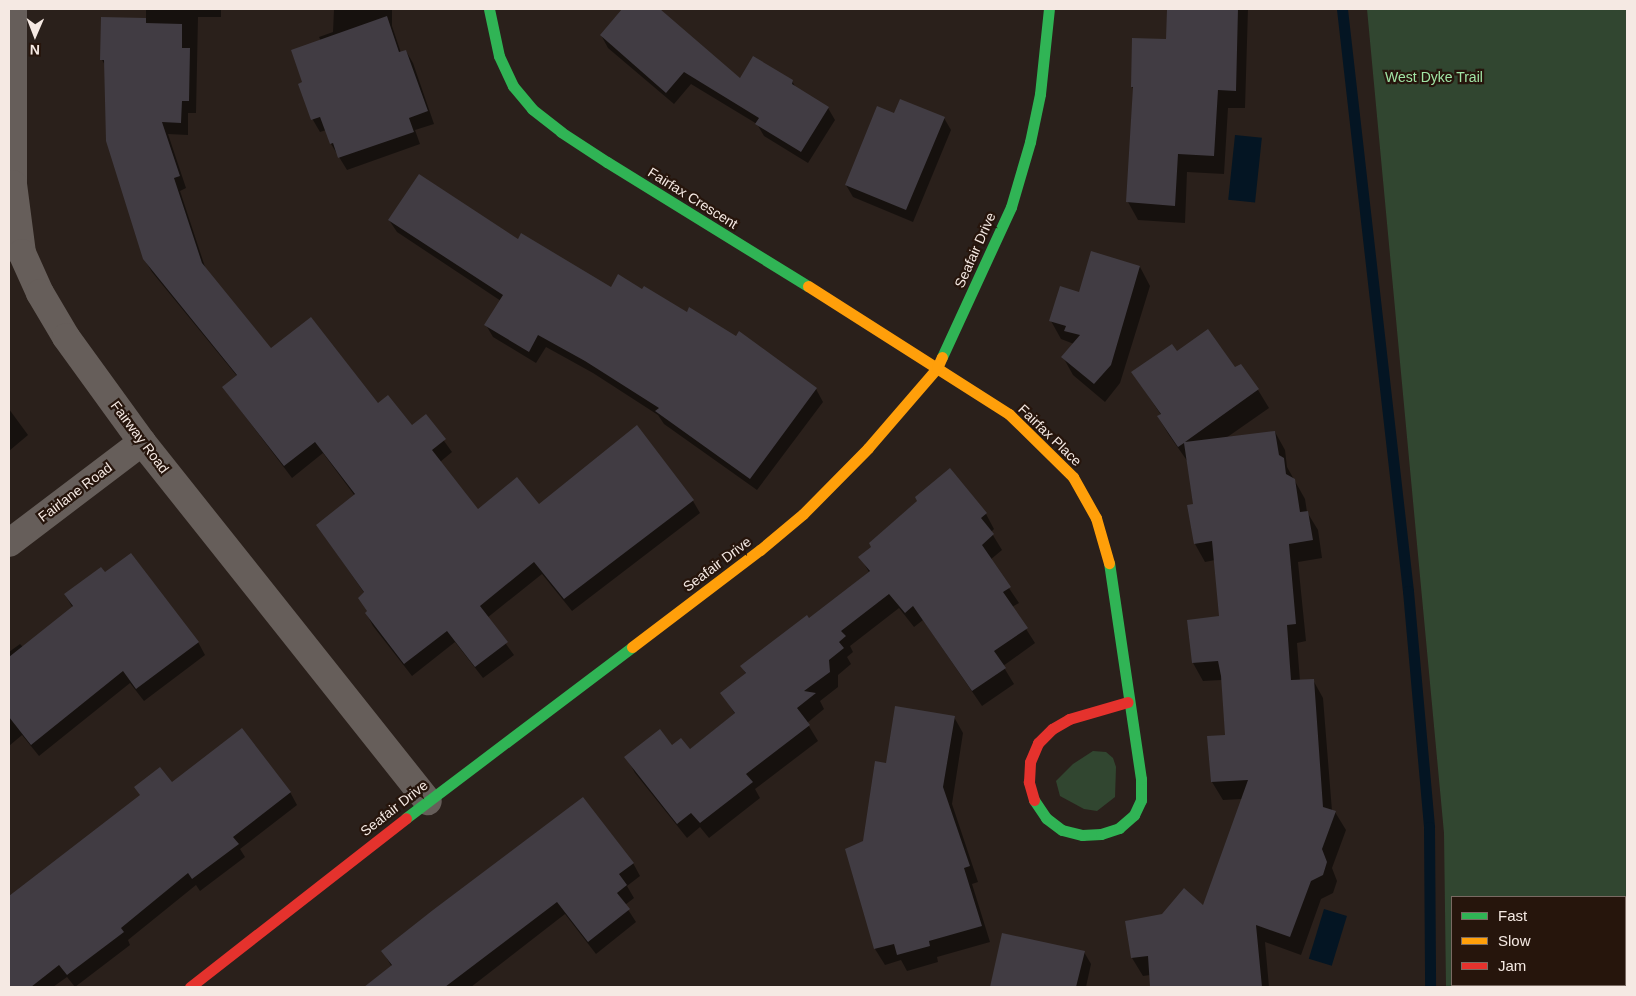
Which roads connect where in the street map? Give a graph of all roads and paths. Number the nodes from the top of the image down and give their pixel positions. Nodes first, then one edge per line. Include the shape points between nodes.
1 (13, 9) edge
2 (489, 9) edge
3 (1048, 9) edge
4 (936, 368) junction
5 (142, 442) junction
6 (9, 543) edge
7 (1128, 702) junction
8 (428, 801) junction
9 (190, 987) edge

1 - 5 street, Fairway Road via 13,184 22,252 40,293 66,337
2 - 4 street, Fairfax Crescent via 499,56 513,86 539,115 607,162
3 - 4 street, Seafair Drive via 1040,94 1011,207
4 - 7 street, Fairfax Place via 1009,414 1073,478 1083,494 1096,518 1110,565
4 - 8 street, Seafair Drive via 868,448 803,514
5 - 6 street, Fairlane Road
5 - 8 street, Fairway Road
7 - 7 street, Fairfax Place via 1069,719 1052,728 1038,744 1030,762 1030,788 1034,802 1046,818 1062,830 1082,835 1101,834 1119,828 1134,815 1141,800 1142,779
8 - 9 street, Seafair Drive

